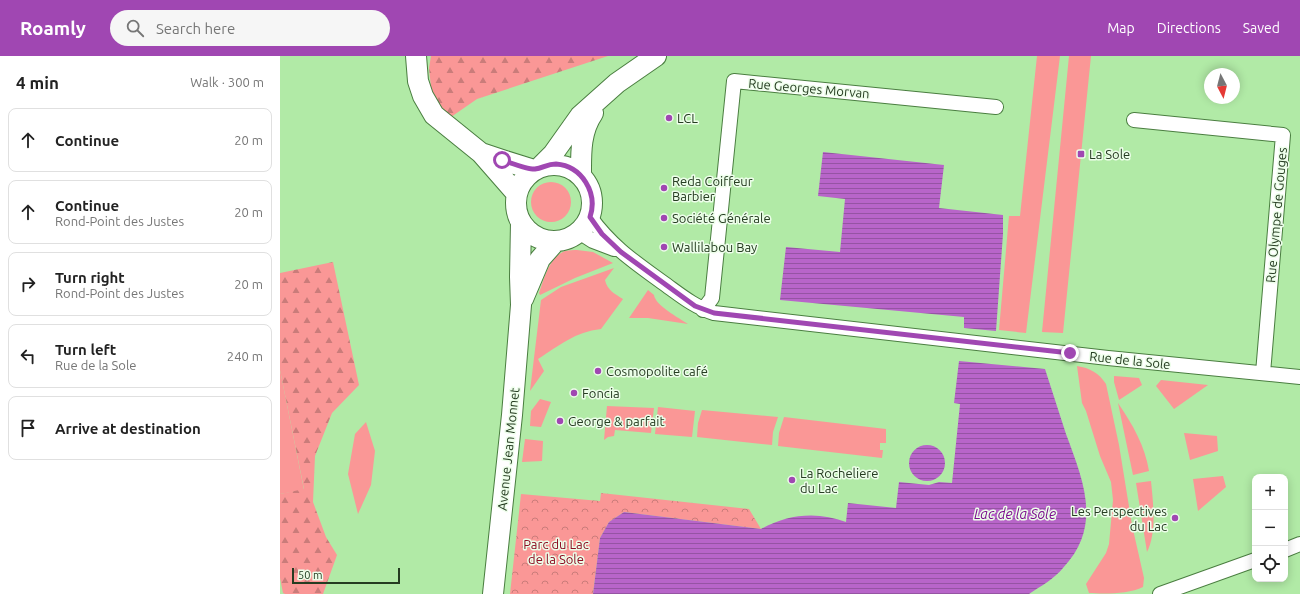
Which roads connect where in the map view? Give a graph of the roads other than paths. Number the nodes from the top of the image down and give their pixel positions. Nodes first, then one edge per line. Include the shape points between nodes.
1 (416, 56) edge
2 (656, 56) edge
3 (605, 94) junction
4 (996, 107) dead end
5 (1134, 120) dead end
6 (481, 153) junction
7 (537, 168) junction
8 (581, 176) junction
9 (516, 193) junction
10 (521, 222) junction
11 (584, 224) junction
12 (555, 242) junction
13 (621, 252) junction
14 (521, 304) junction
15 (703, 310) junction
16 (1263, 373) junction
17 (1300, 377) edge
18 (1300, 544) edge
19 (1288, 549) edge
20 (1252, 561) edge
21 (493, 594) edge
22 (1160, 594) edge

1 - 6 street via 418,81 434,115
2 - 3 street
3 - 7 street via 580,116 553,154
3 - 8 street via 584,129
4 - 15 street, Rue Georges Morvan via 734,81 712,298
5 - 16 street, Rue Olympe de Gouges via 1283,135
6 - 7 street
6 - 9 street
7 - 8 street via 554,164 563,165
7 - 9 street via 524,178
8 - 11 street via 590,189 592,198 592,208
9 - 10 street via 516,206
10 - 12 street via 534,235
10 - 14 street, Avenue Jean Monnet
11 - 12 street via 566,239
11 - 13 street, Rue de la Sole via 602,234
11 - 13 street, Rue de la Sole via 594,241
12 - 14 street, Avenue Jean Monnet via 540,259
13 - 15 street, Rue de la Sole
14 - 21 street, Avenue Jean Monnet
15 - 16 street, Rue de la Sole via 1108,358
16 - 17 street, Rue de la Sole
18 - 19 street
20 - 22 street

